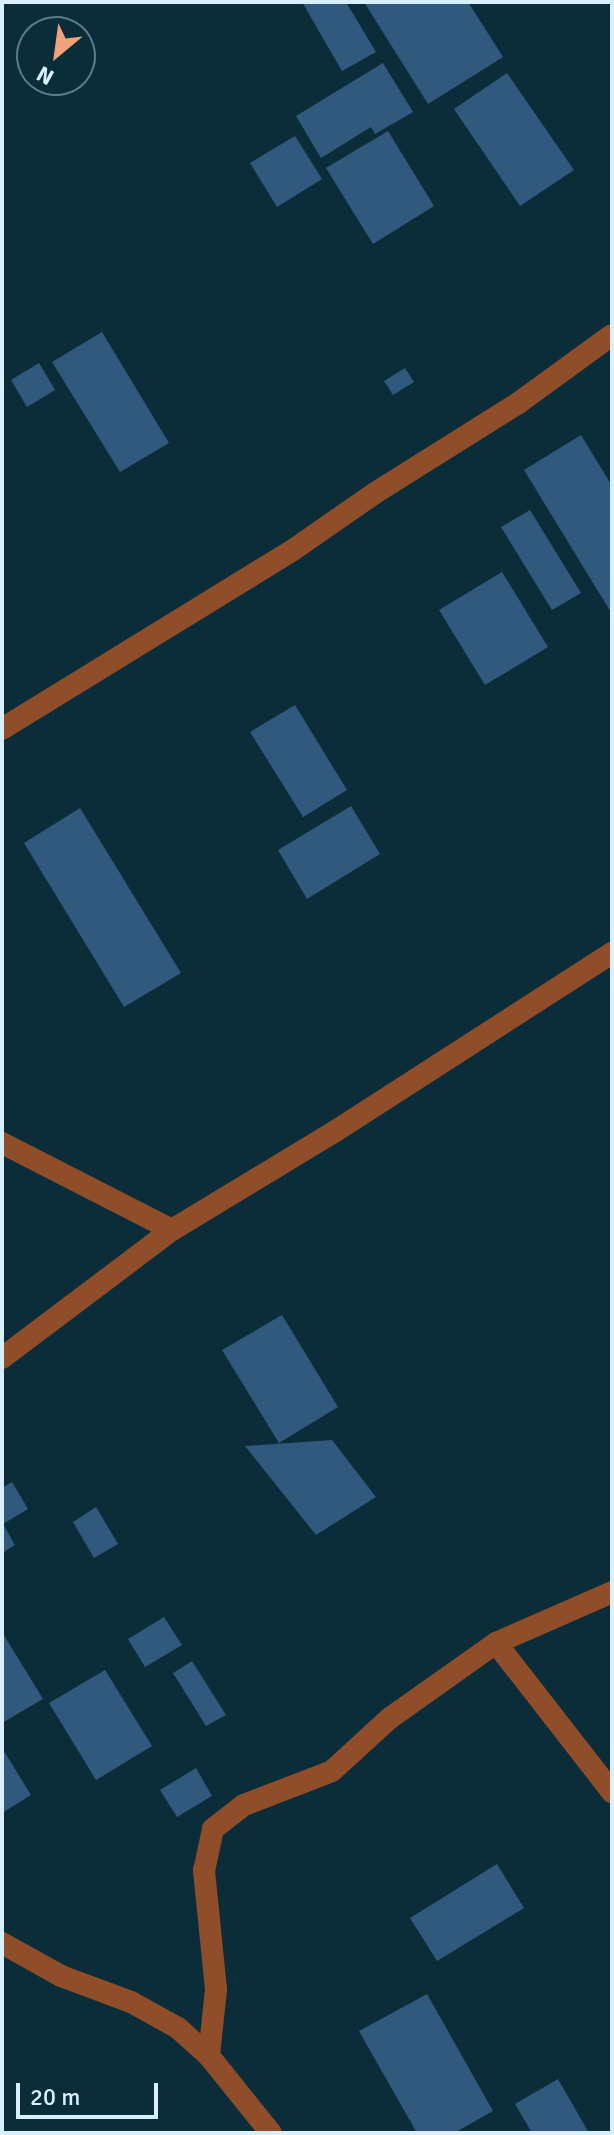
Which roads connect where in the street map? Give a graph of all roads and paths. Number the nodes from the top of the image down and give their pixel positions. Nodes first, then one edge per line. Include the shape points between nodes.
1 (612, 335) edge
2 (2, 729) edge
3 (612, 953) edge
4 (2, 1143) edge
5 (172, 1230) junction
6 (2, 1358) edge
7 (612, 1592) edge
8 (496, 1643) junction
9 (612, 1792) edge
10 (2, 1943) edge
11 (209, 2056) junction
12 (271, 2133) edge

1 - 2 street via 517,404 293,550
3 - 5 street
4 - 5 street
5 - 6 street
7 - 8 street
8 - 9 street
8 - 11 street via 390,1718 332,1771 244,1805 213,1829 204,1871 216,1989
10 - 11 street via 61,1976 131,2002 178,2028
11 - 12 street

